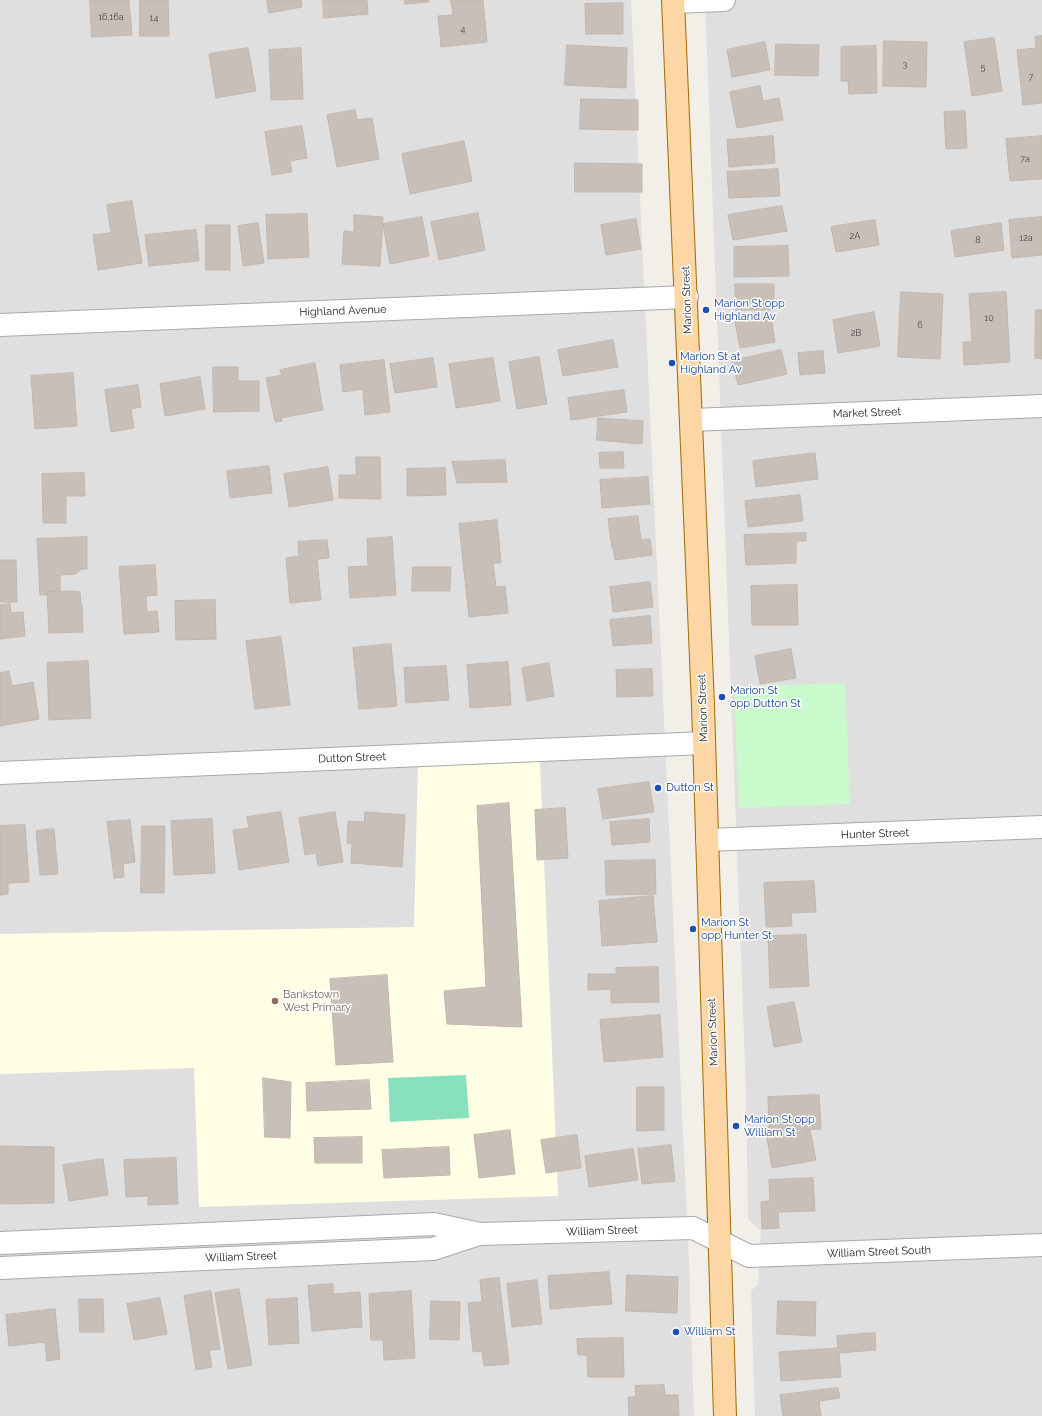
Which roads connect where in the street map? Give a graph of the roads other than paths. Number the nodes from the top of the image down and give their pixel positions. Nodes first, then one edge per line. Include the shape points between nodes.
1 (724, 0) edge
2 (673, 1) edge
3 (687, 297) junction
4 (0, 325) edge
5 (1042, 406) edge
6 (692, 420) junction
7 (704, 743) junction
8 (0, 773) edge
9 (1042, 827) edge
10 (707, 840) junction
11 (480, 1234) junction
12 (720, 1241) junction
13 (0, 1243) edge
14 (1042, 1245) edge
15 (0, 1268) edge
16 (725, 1416) edge

1 - 2 street
2 - 3 main road, Marion Street
3 - 4 street, Highland Avenue
3 - 6 main road, Marion Street
5 - 6 street, Market Street
6 - 7 main road, Marion Street
7 - 8 street, Dutton Street
7 - 10 main road, Marion Street
9 - 10 street, Hunter Street
10 - 12 main road, Marion Street
11 - 12 street, William Street via 693,1228
11 - 13 street, William Street via 434,1224
11 - 15 street, William Street via 432,1249
12 - 14 street, William Street South via 749,1256
12 - 16 main road, Marion Street

